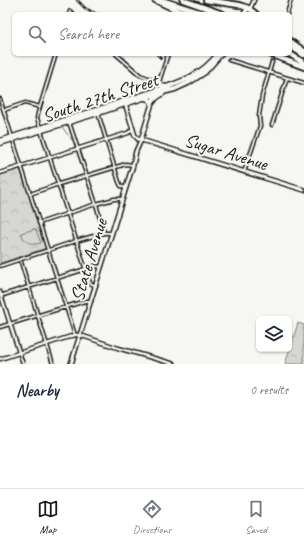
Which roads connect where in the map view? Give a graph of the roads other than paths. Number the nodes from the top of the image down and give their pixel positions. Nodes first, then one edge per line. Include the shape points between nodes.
1 (155, 0) edge
2 (161, 0) edge
3 (184, 0) edge
4 (206, 0) edge
5 (254, 0) edge
6 (291, 0) edge
7 (249, 8) junction
8 (181, 12) edge
9 (199, 12) edge
10 (217, 12) edge
11 (246, 12) edge
12 (254, 12) edge
13 (288, 12) edge
14 (292, 42) edge
15 (292, 47) edge
16 (304, 51) edge
17 (292, 55) edge
18 (304, 55) edge
19 (55, 56) edge
20 (118, 56) edge
21 (167, 56) edge
22 (216, 56) edge
23 (219, 56) edge
24 (275, 56) edge
25 (229, 60) dead end
26 (272, 62) dead end
27 (304, 63) edge
28 (304, 67) edge
29 (268, 73) junction
30 (286, 78) junction
31 (158, 82) junction
32 (304, 83) edge
33 (170, 88) junction
34 (155, 93) junction
35 (0, 98) edge
36 (144, 98) junction
37 (125, 102) junction
38 (152, 103) junction
39 (40, 107) junction
40 (4, 110) junction
41 (98, 113) junction
42 (69, 120) junction
43 (272, 125) dead end
44 (41, 129) junction
45 (133, 129) junction
46 (128, 133) junction
47 (134, 134) junction
48 (12, 138) junction
49 (106, 140) junction
50 (140, 140) junction
51 (0, 142) edge
52 (78, 148) junction
53 (50, 158) junction
54 (133, 165) junction
55 (21, 166) junction
56 (115, 167) junction
57 (244, 172) junction
58 (0, 173) edge
59 (87, 176) junction
60 (59, 184) junction
61 (126, 188) junction
62 (304, 190) edge
63 (30, 194) junction
64 (122, 199) junction
65 (96, 204) junction
66 (68, 213) junction
67 (39, 222) junction
68 (104, 233) junction
69 (112, 233) junction
70 (76, 241) junction
71 (49, 250) junction
72 (20, 259) junction
73 (0, 266) edge
74 (101, 267) junction
75 (86, 269) junction
76 (58, 278) junction
77 (96, 286) junction
78 (29, 287) junction
79 (0, 292) edge
80 (1, 296) edge
81 (91, 302) junction
82 (66, 306) junction
83 (38, 316) junction
84 (10, 324) junction
85 (0, 327) edge
86 (75, 335) junction
87 (80, 335) junction
88 (47, 343) junction
89 (20, 352) junction
90 (0, 359) edge
91 (23, 364) edge
92 (53, 364) edge
93 (71, 364) edge
94 (174, 364) edge

1 - 8 highway
2 - 9 highway
3 - 10 highway
4 - 7 highway
5 - 7 street
6 - 13 street
7 - 11 main road
7 - 12 highway
14 - 16 highway
15 - 18 highway
17 - 27 highway
19 - 39 street
20 - 31 street via 140,75
21 - 31 street
22 - 33 main road, South 27th Street via 196,75
23 - 33 main road, South 27th Street via 199,77
24 - 28 highway
25 - 29 street
26 - 29 street
29 - 30 street
29 - 57 street via 262,96 260,126
30 - 32 street
30 - 43 street
31 - 33 main road
31 - 34 street
33 - 34 main road, South 27th Street
33 - 38 main road
34 - 36 main road, South 27th Street
34 - 37 main road, South 27th Street
34 - 38 main road, State Avenue
35 - 40 street
36 - 37 main road, South 27th Street
36 - 38 main road via 149,98
37 - 41 main road, South 27th Street
37 - 42 main road, South 27th Street
37 - 45 main road
38 - 50 main road, State Avenue
39 - 40 street via 25,103
39 - 44 street via 37,116
40 - 48 street
41 - 42 main road, South 27th Street
41 - 49 street
42 - 44 main road, South 27th Street
42 - 52 street
44 - 48 main road, South 27th Street
44 - 53 street
45 - 46 street
45 - 47 main road
46 - 47 street
46 - 49 street
47 - 50 main road
48 - 51 main road, South 27th Street
48 - 55 street
49 - 52 street
49 - 56 street
50 - 54 main road, State Avenue
50 - 57 main road, Sugar Avenue
52 - 53 street
52 - 59 street
53 - 55 street
53 - 60 street
54 - 56 street
54 - 61 main road, State Avenue
55 - 58 street
55 - 63 street
56 - 59 street
56 - 61 street via 120,184
57 - 62 main road, Sugar Avenue
59 - 60 street
59 - 65 street
60 - 63 street
60 - 66 street
61 - 64 main road, State Avenue
63 - 67 street
64 - 65 street
64 - 69 main road, State Avenue
65 - 66 street
65 - 68 street
66 - 67 street
66 - 70 street
67 - 71 street
68 - 69 street
68 - 70 street
69 - 74 main road, State Avenue
70 - 71 street
70 - 75 street
71 - 72 street
71 - 76 street
72 - 73 street
72 - 78 street
74 - 75 street
74 - 77 main road, State Avenue
75 - 76 street
75 - 77 street via 90,282
76 - 78 street
76 - 82 street
77 - 81 main road, State Avenue
78 - 80 street
78 - 83 street
79 - 80 street
80 - 84 street
81 - 82 street
81 - 87 main road, State Avenue
82 - 83 street
82 - 86 street
83 - 84 street
83 - 88 street
84 - 85 street
84 - 89 street
86 - 87 street
86 - 88 street
87 - 93 main road, State Avenue
87 - 94 street
88 - 89 street
88 - 92 street
89 - 90 street
89 - 91 street

